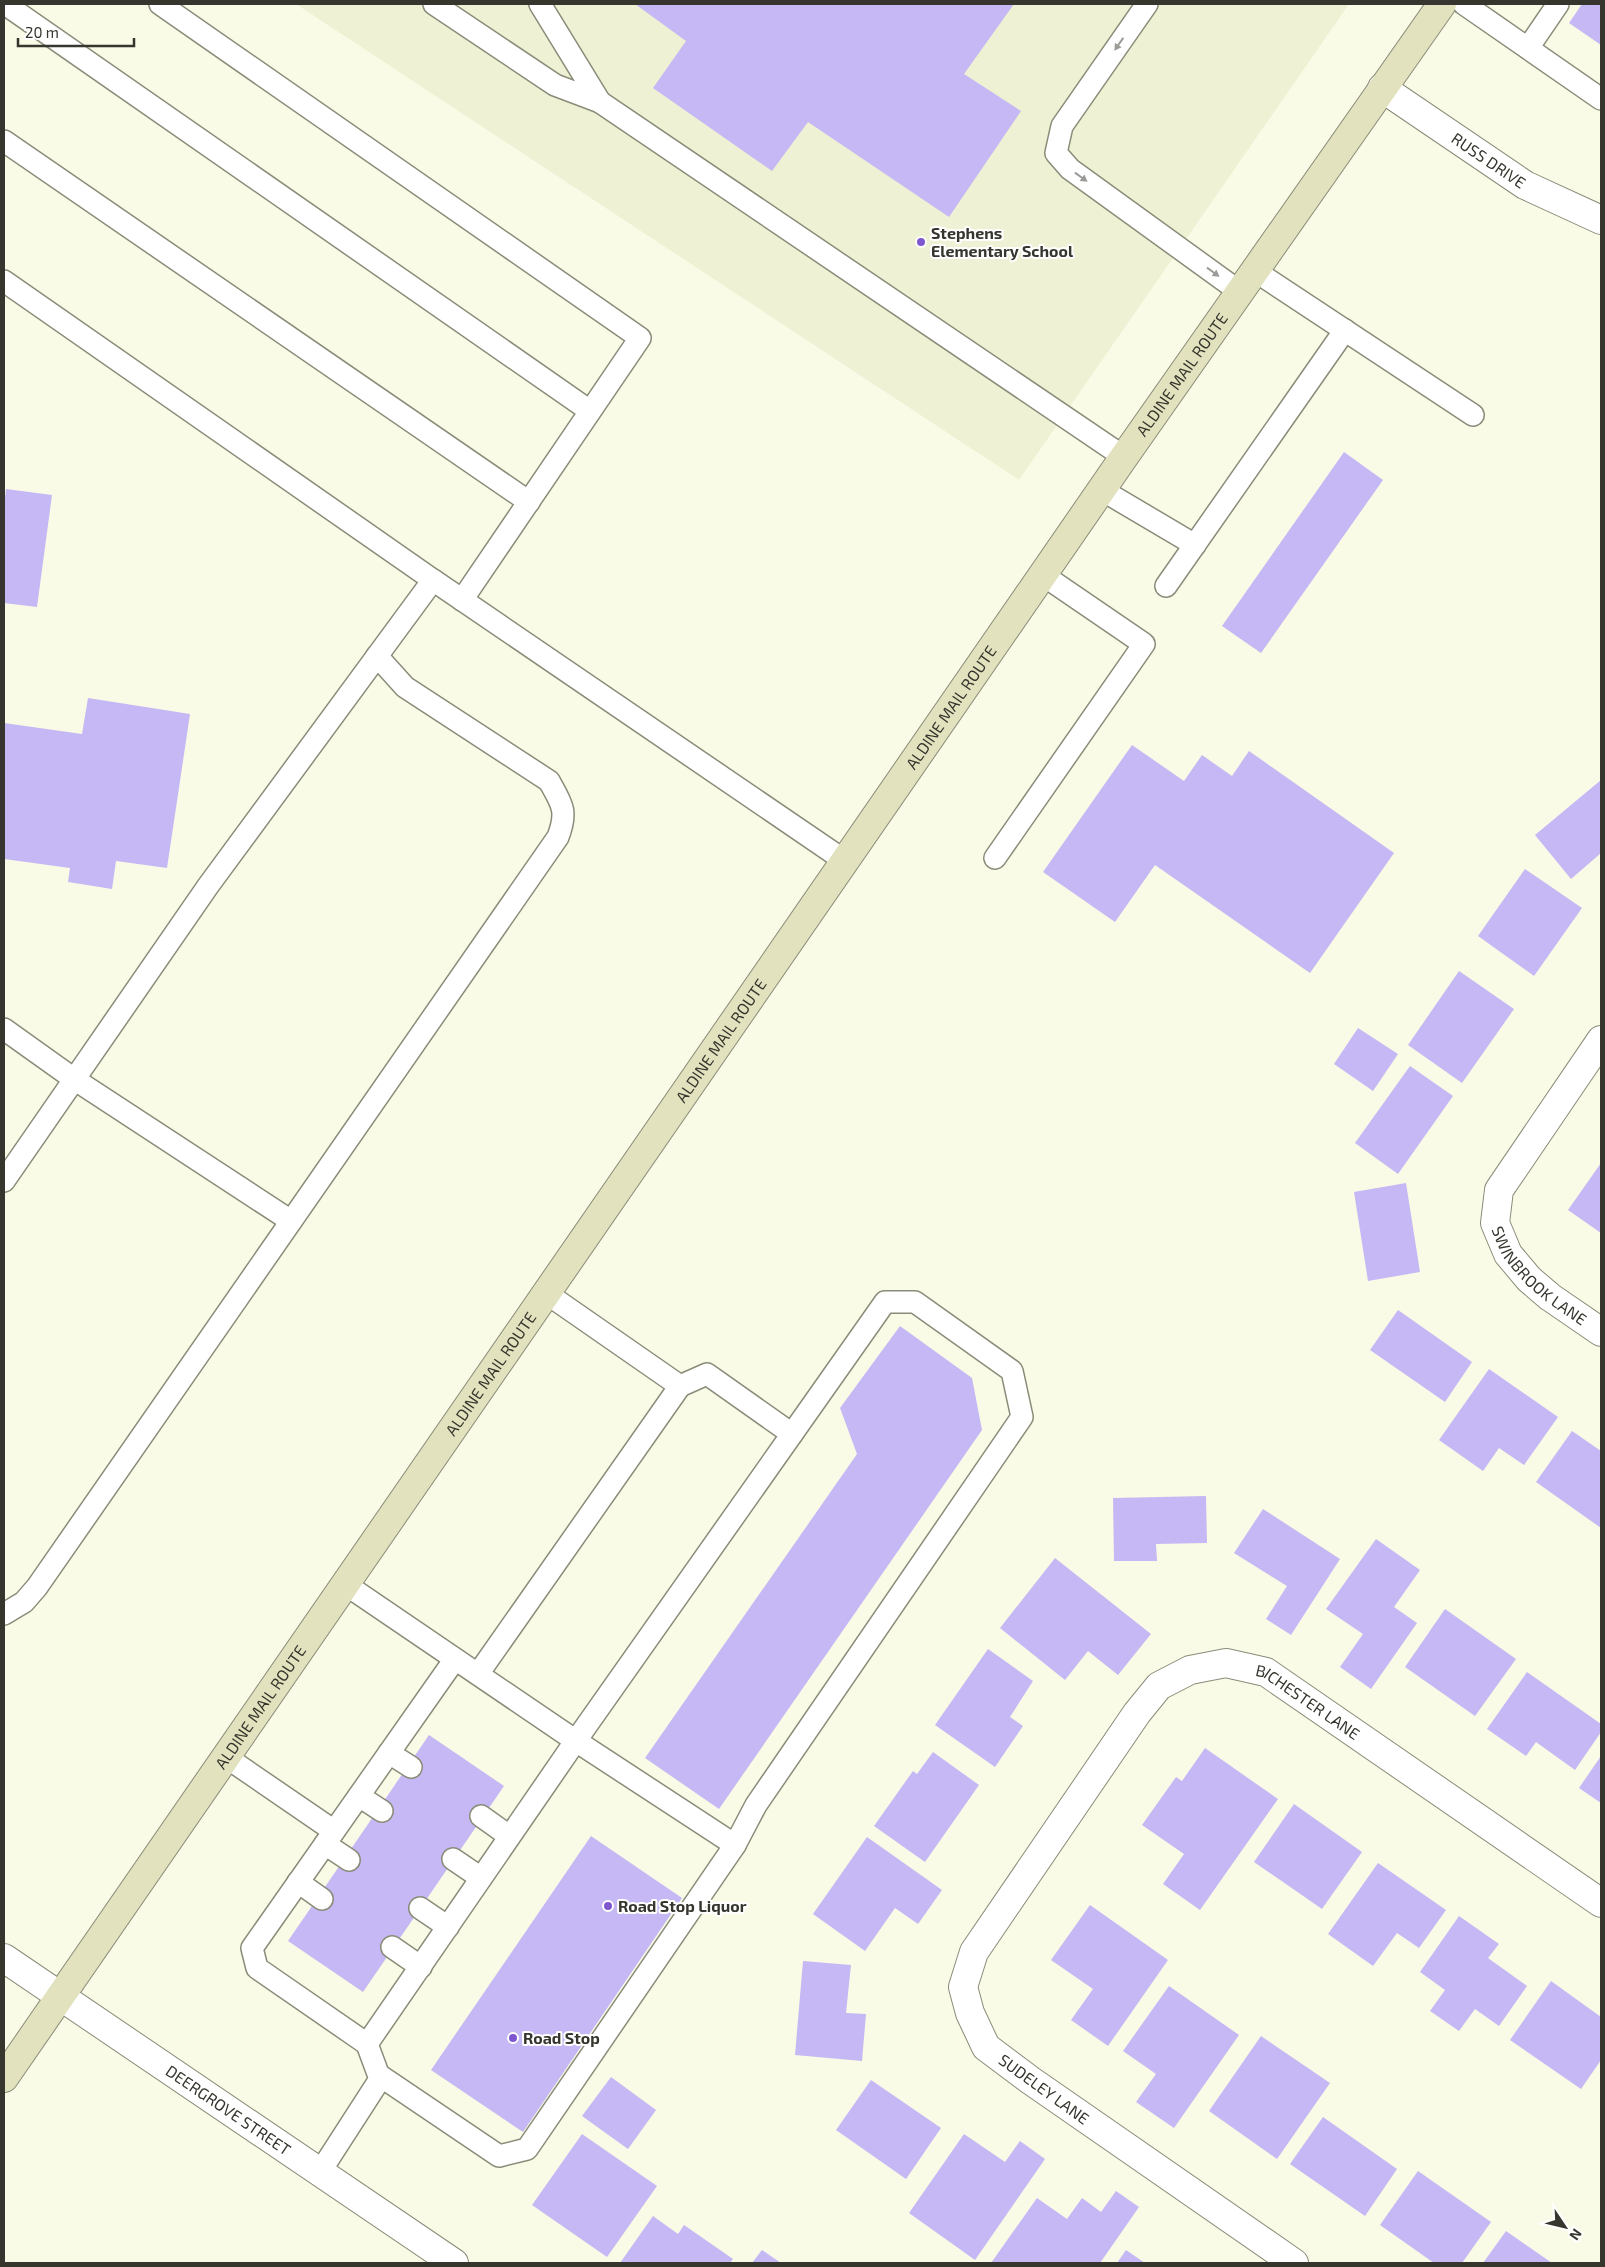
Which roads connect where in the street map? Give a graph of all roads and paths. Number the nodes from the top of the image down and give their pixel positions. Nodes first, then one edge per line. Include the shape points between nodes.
1 (5, 4) edge
2 (160, 4) edge
3 (434, 4) edge
4 (540, 4) edge
5 (1147, 4) edge
6 (1442, 4) edge
7 (1464, 4) edge
8 (1558, 4) edge
9 (1528, 48) junction
10 (1382, 88) junction
11 (1601, 99) edge
12 (600, 102) junction
13 (4, 141) edge
14 (1601, 220) edge
15 (4, 281) edge
16 (1247, 281) junction
17 (1345, 330) junction
18 (590, 411) junction
19 (1473, 415) dead end
20 (1124, 458) junction
21 (1102, 490) junction
22 (528, 502) junction
23 (1195, 545) junction
24 (1043, 575) junction
25 (433, 580) junction
26 (1166, 586) dead end
27 (462, 600) junction
28 (377, 656) junction
29 (995, 858) dead end
30 (845, 861) junction
31 (4, 1029) edge
32 (1596, 1048) edge
33 (74, 1079) junction
34 (4, 1181) edge
35 (291, 1221) junction
36 (546, 1293) junction
37 (1601, 1332) edge
38 (680, 1386) junction
39 (792, 1434) junction
40 (345, 1584) junction
41 (4, 1614) edge
42 (455, 1659) junction
43 (478, 1674) junction
44 (576, 1741) junction
45 (389, 1753) junction
46 (226, 1757) junction
47 (411, 1767) dead end
48 (359, 1796) junction
49 (382, 1811) dead end
50 (480, 1816) dead end
51 (510, 1836) junction
52 (329, 1837) junction
53 (1048, 1842) joint
54 (735, 1845) junction
55 (453, 1859) dead end
56 (349, 1860) dead end
57 (481, 1878) junction
58 (298, 1882) junction
59 (322, 1899) dead end
60 (1601, 1902) edge
61 (420, 1908) dead end
62 (448, 1927) junction
63 (392, 1947) dead end
64 (4, 1958) edge
65 (421, 1967) junction
66 (61, 1996) junction
67 (367, 2044) junction
68 (379, 2075) junction
69 (4, 2078) edge
70 (320, 2172) junction
71 (454, 2263) edge
72 (1294, 2263) edge

1 - 18 lane
2 - 18 lane via 640,338
3 - 12 lane via 555,85
4 - 12 lane
5 -> 16 lane via 1062,126 1056,152 1070,169
6 - 10 main road, ALDINE MAIL ROUTE
7 - 9 lane
8 - 9 lane
9 - 11 lane
10 - 14 street, RUSS DRIVE via 1525,184
10 - 16 main road, ALDINE MAIL ROUTE
12 - 20 lane
13 - 22 lane
15 - 25 lane
16 - 17 lane
16 - 20 main road, ALDINE MAIL ROUTE
17 - 19 lane
17 - 23 lane
18 - 22 lane
20 - 21 main road, ALDINE MAIL ROUTE
21 - 23 lane
21 - 24 main road, ALDINE MAIL ROUTE
22 - 27 lane
23 - 26 lane
24 - 29 lane via 1144,644
24 - 30 main road, ALDINE MAIL ROUTE
25 - 27 lane
25 - 28 lane
27 - 30 lane
28 - 33 lane via 208,886
28 - 35 lane via 405,687 549,781 562,804 564,822 558,837
30 - 36 main road, ALDINE MAIL ROUTE
31 - 33 lane
32 - 37 street, SWINBROOK LANE via 1499,1190 1495,1223 1508,1254 1529,1279
33 - 34 lane
33 - 35 lane
35 - 41 lane via 36,1587 24,1602
36 - 38 lane
36 - 40 main road, ALDINE MAIL ROUTE
38 - 39 lane via 707,1374
38 - 43 lane
39 - 44 lane
39 - 54 lane via 885,1302 915,1302 1012,1371 1022,1417 756,1805
40 - 42 lane
40 - 46 main road, ALDINE MAIL ROUTE
42 - 43 lane
42 - 45 lane
43 - 44 lane
44 - 51 lane
44 - 54 lane
45 - 47 lane
45 - 48 lane
46 - 52 lane
46 - 66 main road, ALDINE MAIL ROUTE
48 - 49 lane
48 - 52 lane
50 - 51 lane
51 - 57 lane
52 - 56 lane
52 - 58 lane
53 - 60 street, BICHESTER LANE via 1159,1686 1190,1670 1226,1663 1266,1672
53 - 72 street, SUDELEY LANE via 974,1952 963,1987 970,2013 986,2047
54 - 68 lane via 527,2149 499,2156
55 - 57 lane
57 - 62 lane
58 - 59 lane
58 - 67 lane via 252,1948 257,1968
61 - 62 lane
62 - 65 lane
63 - 65 lane
64 - 66 street, DEERGROVE STREET
65 - 67 lane
66 - 69 main road, ALDINE MAIL ROUTE
66 - 70 street, DEERGROVE STREET
67 - 68 lane
68 - 70 lane via 380,2079
70 - 71 street, DEERGROVE STREET

